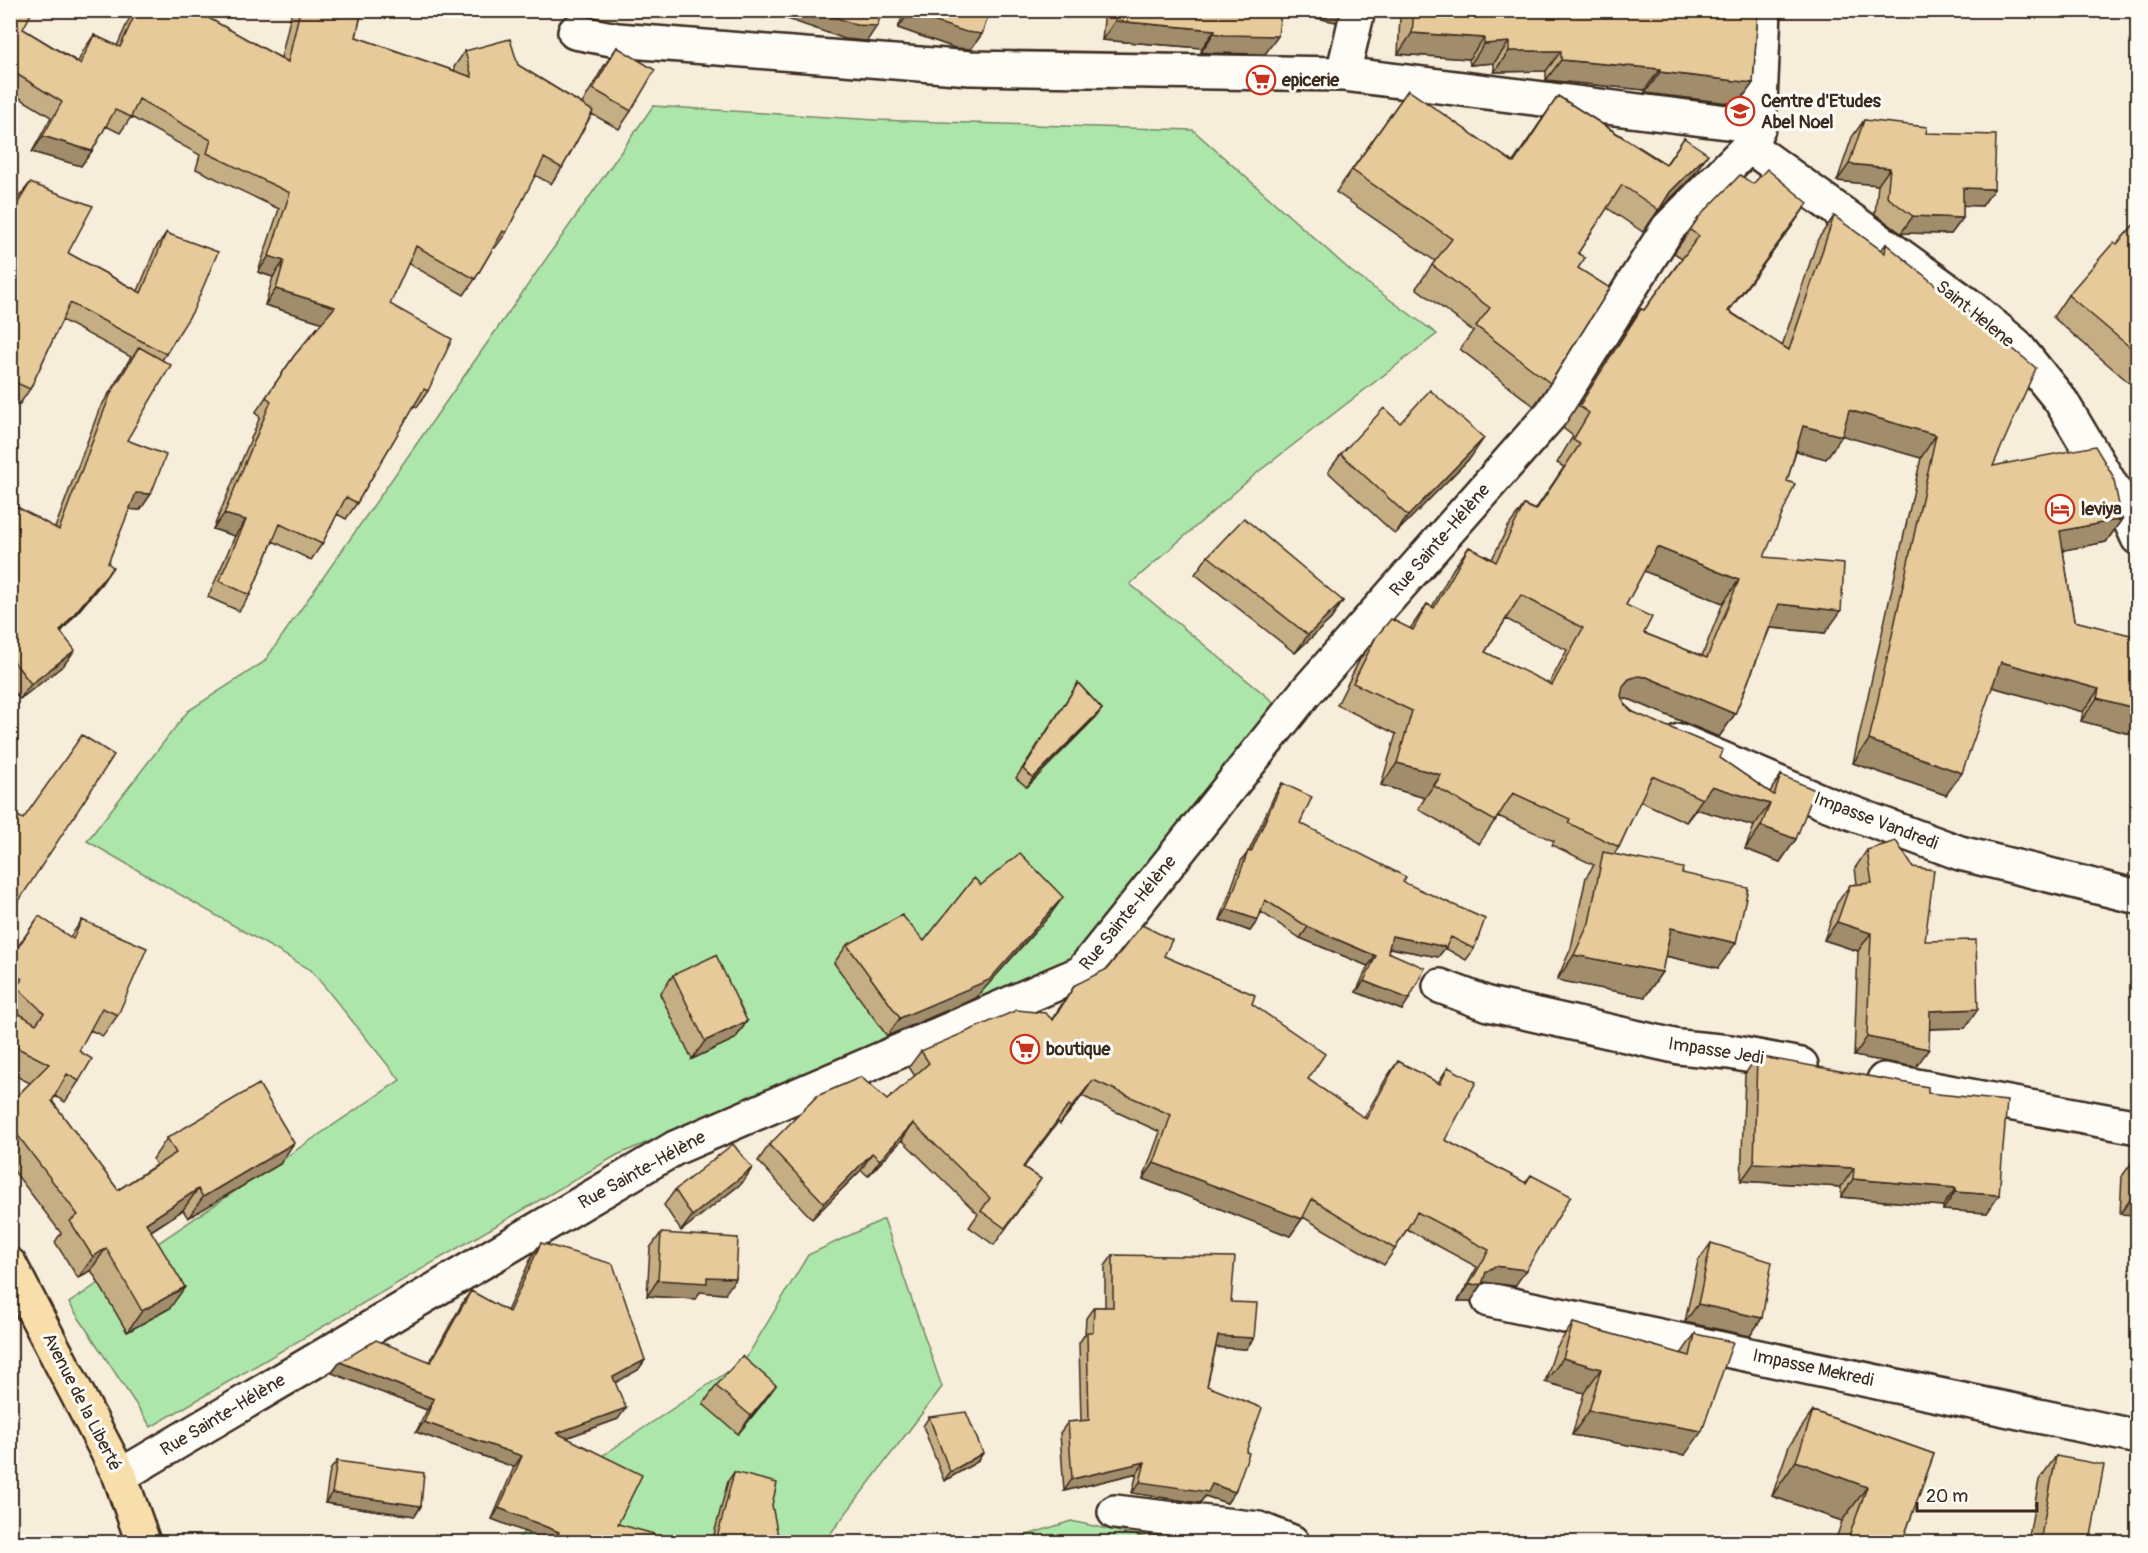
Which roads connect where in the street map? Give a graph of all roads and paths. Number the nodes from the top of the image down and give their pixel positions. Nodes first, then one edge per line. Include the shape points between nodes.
1 (1358, 10) edge
2 (1764, 10) edge
3 (575, 32) dead end
4 (1343, 74) junction
5 (1754, 136) junction
6 (2138, 538) edge
7 (1656, 730) edge
8 (2138, 897) edge
9 (1440, 986) dead end
10 (2138, 1127) edge
11 (10, 1265) edge
12 (1489, 1300) dead end
13 (2138, 1437) edge
14 (120, 1476) junction
15 (1115, 1512) dead end
16 (143, 1542) edge
17 (1292, 1542) edge

1 - 4 street
2 - 5 street
3 - 4 street via 617,40 970,68
4 - 5 street via 1563,99
5 - 6 street, Saint Helene via 2014,344 2061,400 2125,508
5 - 14 street, Rue Sainte-Hélène via 1668,228 1552,412 1305,693 1081,973 675,1148
7 - 8 street, Impasse Vandredi via 1825,803 1960,854
9 - 10 street, Impasse Jedi via 1488,1004 1667,1044 1730,1052
11 - 14 main road, Avenue de la Liberté
12 - 13 street, Impasse Mekredi
14 - 16 main road, Avenue de la Liberté
15 - 17 street via 1259,1528

